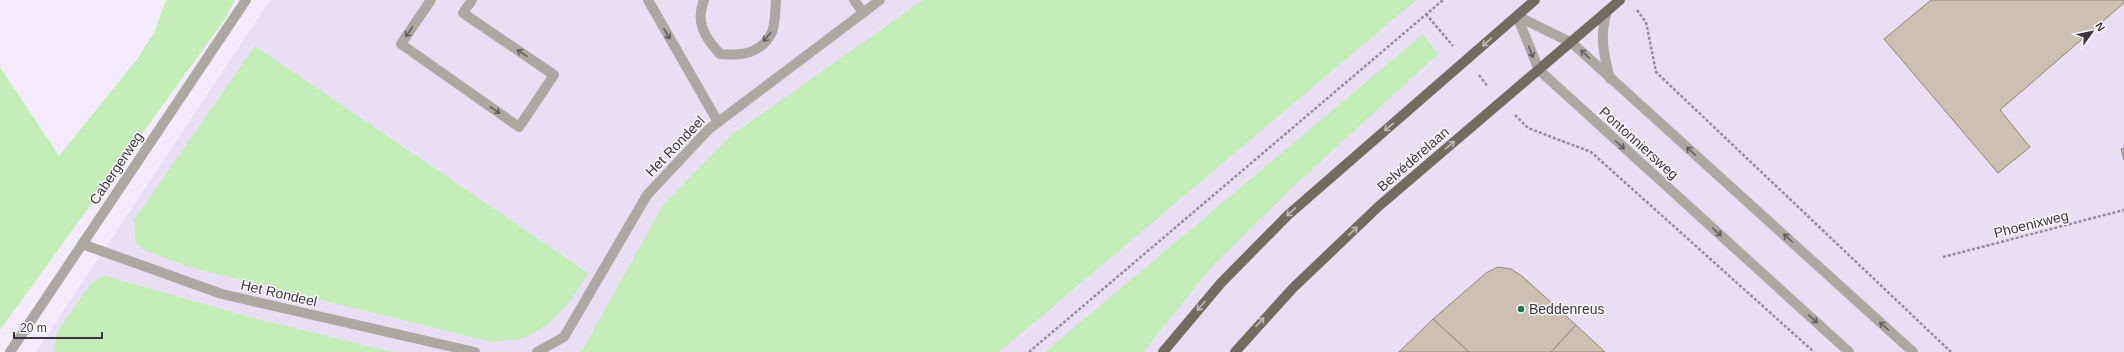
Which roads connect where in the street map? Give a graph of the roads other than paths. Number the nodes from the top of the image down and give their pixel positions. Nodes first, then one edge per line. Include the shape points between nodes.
1 (246, 0) edge
2 (431, 0) edge
3 (472, 0) edge
4 (648, 0) edge
5 (704, 0) edge
6 (776, 0) edge
7 (854, 0) edge
8 (880, 0) edge
9 (1535, 0) edge
10 (1620, 0) edge
11 (1607, 11) junction
12 (863, 13) junction
13 (1516, 16) junction
14 (1572, 43) junction
15 (1539, 70) junction
16 (1610, 79) junction
17 (718, 122) junction
18 (82, 244) junction
19 (10, 352) edge
20 (475, 352) edge
21 (537, 352) edge
22 (1163, 352) edge
23 (1235, 352) edge
24 (1848, 352) edge
25 (1913, 352) edge

1 - 18 street, Cabergerweg
2 -> 3 street via 401,44 519,126 554,75 463,13
4 -> 17 street
6 -> 5 street via 772,33 753,51 743,55 720,54 710,43 703,32 701,17
7 - 12 street
8 - 12 street, Het Rondeel
9 - 13 main road
10 - 11 main road, Belvédèrelaan
11 - 14 main road, Belvédèrelaan
11 - 16 street via 1602,32
12 - 17 street, Het Rondeel
13 - 14 street, Pontonniersweg
13 -> 15 street, Pontonniersweg
13 -> 22 main road via 1288,214 1220,283
14 - 15 main road, Belvédèrelaan
16 -> 14 street, Pontonniersweg
23 -> 15 main road, Belvédèrelaan via 1293,288 1364,221
15 -> 24 street, Pontonniersweg
25 -> 16 street, Pontonniersweg
17 - 21 street, Het Rondeel via 709,128 647,195 564,337
18 - 19 street, Cabergerweg
18 - 20 street, Het Rondeel via 222,294

